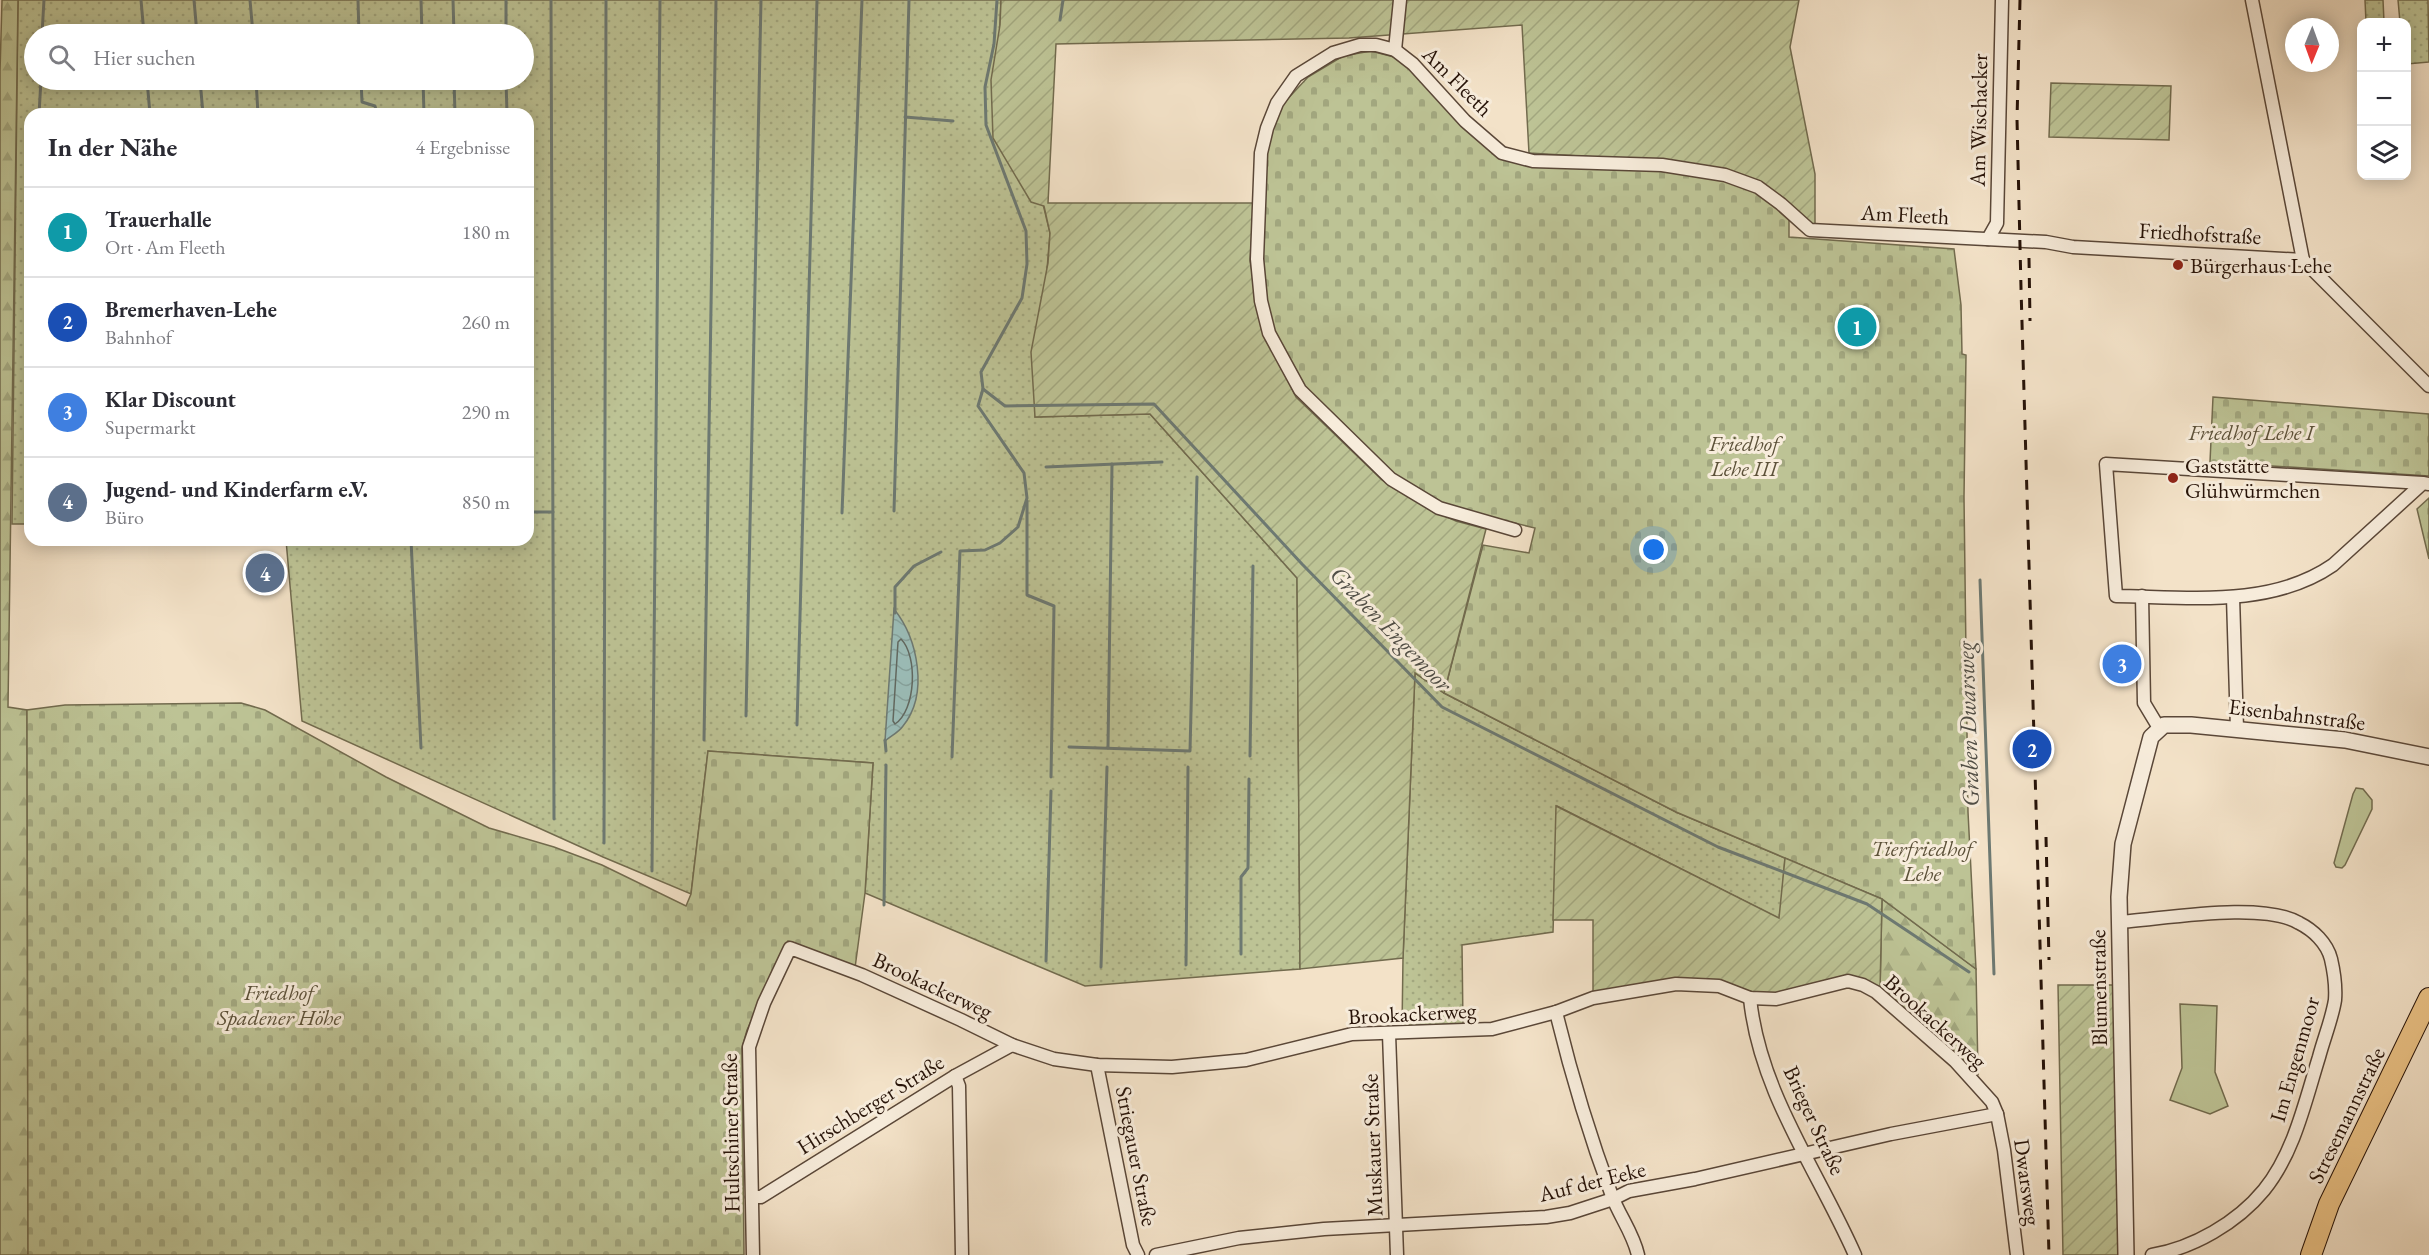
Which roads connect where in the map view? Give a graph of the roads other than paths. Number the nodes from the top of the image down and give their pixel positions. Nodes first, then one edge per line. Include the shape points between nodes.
1 (1400, 0) edge
2 (2002, 0) edge
3 (2252, 0) edge
4 (1395, 50) junction
5 (1988, 239) junction
6 (2303, 260) junction
7 (2428, 384) edge
8 (2426, 483) edge
9 (1515, 530) dead end
10 (2142, 596) junction
11 (2233, 597) junction
12 (2159, 728) junction
13 (2237, 729) junction
14 (2429, 757) edge
15 (2119, 922) junction
16 (790, 948) joint
17 (1750, 998) junction
18 (2429, 998) edge
19 (1556, 1012) junction
20 (2429, 1025) edge
21 (1389, 1034) junction
22 (1012, 1045) junction
23 (1097, 1065) junction
24 (955, 1076) junction
25 (1997, 1114) junction
26 (1804, 1153) junction
27 (752, 1197) junction
28 (1613, 1199) junction
29 (1395, 1225) junction
30 (753, 1255) edge
31 (962, 1255) edge
32 (1138, 1255) edge
33 (1156, 1255) edge
34 (1397, 1255) edge
35 (1638, 1255) edge
36 (1855, 1255) edge
37 (2017, 1255) edge
38 (2127, 1255) edge
39 (2152, 1255) edge
40 (2311, 1255) edge
41 (2323, 1255) edge

1 - 4 street
2 - 5 street, Am Wischacker via 1997,223
3 - 6 street
4 - 5 street, Am Fleeth via 1502,153 1533,161 1662,165 1725,175 1758,187 1810,230
4 - 9 street, Am Fleeth via 1360,45 1333,53 1296,76 1277,103 1261,153 1257,259 1261,301 1269,333 1300,390 1390,479 1438,508
5 - 6 street, Friedhofstraße
6 - 7 street
8 - 10 street via 2106,464 2116,596
8 - 11 street via 2319,574 2278,589
10 - 11 street
10 - 12 street via 2144,703
11 - 13 street
12 - 13 street, Eisenbahnstraße via 2170,723
12 - 15 street, Blumenstraße via 2148,743 2123,844
13 - 14 street, Eisenbahnstraße via 2345,740
15 - 38 street, Blumenstraße
15 - 39 street, Im Engenmoor via 2236,912 2275,914 2316,934 2331,957 2335,987 2332,1013 2299,1124 2265,1189 2233,1219 2202,1238
16 - 22 street, Brookackerweg via 872,979
16 - 27 street, Hultschiner Straße via 749,1047
17 - 19 street, Brookackerweg via 1719,986 1676,984 1593,998
17 - 25 street, Brookackerweg via 1776,999 1848,981 1863,985 1955,1061 1992,1102
17 - 26 street, Brieger Straße via 1752,1023 1774,1087
18 - 40 main road, Stresemannstraße via 2329,1204
19 - 21 street, Brookackerweg via 1492,1029
19 - 28 street
20 - 41 main road, Stresemannstraße via 2347,1191
21 - 23 street, Brookackerweg via 1352,1034 1246,1060 1172,1067
21 - 29 street, Muskauer Straße
22 - 23 street, Brookackerweg via 1054,1059
22 - 24 street, Hirschberger Straße
23 - 32 street, Striegauer Straße
24 - 27 street, Hirschberger Straße via 761,1197
24 - 31 street
25 - 26 street, Auf der Eeke
25 - 37 street, Dwarsweg
26 - 28 street, Auf der Eeke via 1629,1191
26 - 36 street, Brieger Straße
27 - 30 street, Hultschiner Straße
28 - 29 street, Auf der Eeke via 1546,1217
28 - 35 street
29 - 33 street, Auf der Eeke via 1239,1238
29 - 34 street, Muskauer Straße

